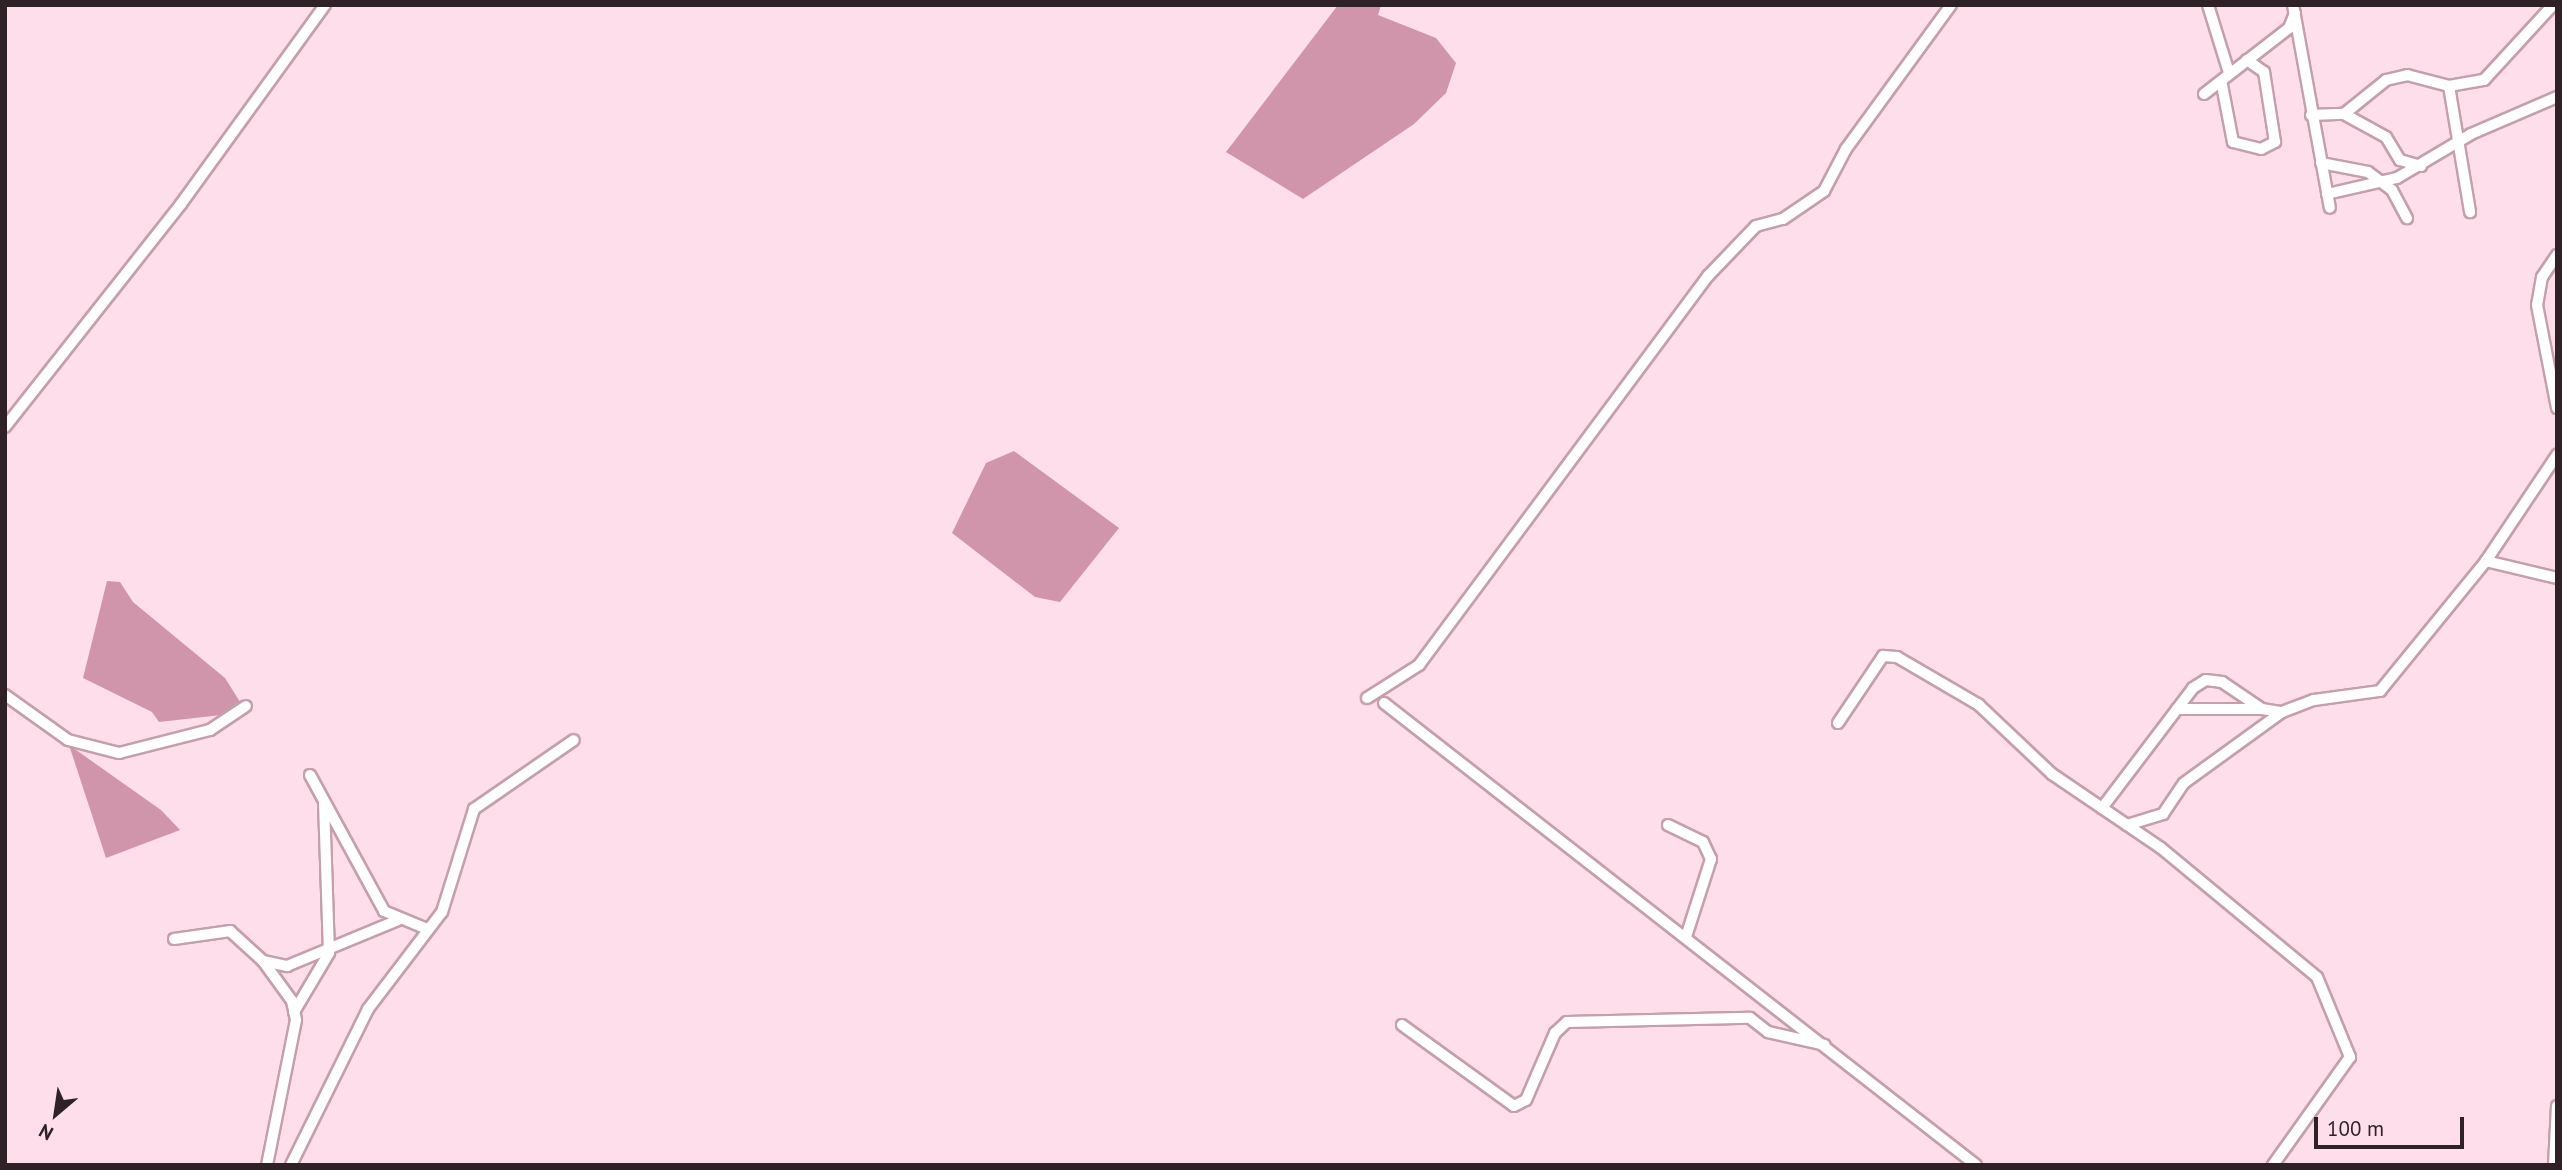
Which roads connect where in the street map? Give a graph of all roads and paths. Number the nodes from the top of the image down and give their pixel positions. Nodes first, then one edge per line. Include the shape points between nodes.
1 (325, 5) edge
2 (1951, 5) edge
3 (2208, 5) edge
4 (2553, 5) edge
5 (2294, 9) edge
6 (2247, 60) junction
7 (2230, 74) junction
8 (2222, 85) junction
9 (2449, 86) junction
10 (2204, 94) dead end
11 (2557, 97) edge
12 (2344, 114) junction
13 (2311, 115) junction
14 (2459, 145) junction
15 (2320, 163) junction
16 (2421, 166) junction
17 (2383, 183) junction
18 (2470, 212) dead end
19 (2407, 218) dead end
20 (2557, 255) edge
21 (2557, 408) edge
22 (5, 427) edge
23 (2557, 455) edge
24 (2486, 561) junction
25 (2557, 578) edge
26 (5, 695) edge
27 (1367, 698) dead end
28 (1384, 702) dead end
29 (246, 706) dead end
30 (2177, 709) junction
31 (2262, 709) junction
32 (2282, 712) junction
33 (1838, 723) dead end
34 (574, 740) dead end
35 (310, 775) dead end
36 (324, 803) junction
37 (2102, 808) junction
38 (1668, 825) dead end
39 (2127, 825) junction
40 (398, 920) junction
41 (427, 929) junction
42 (1686, 937) junction
43 (174, 939) dead end
44 (329, 953) junction
45 (263, 961) junction
46 (294, 1012) junction
47 (1402, 1025) dead end
48 (1831, 1047) junction
49 (2557, 1106) edge
50 (267, 1165) edge
51 (291, 1165) edge
52 (1976, 1165) edge
53 (2273, 1165) edge
54 (2554, 1165) edge

1 - 22 street via 181,204
2 - 27 street via 1846,149 1824,191 1783,219 1756,226 1708,276 1419,665
3 - 7 street
4 - 9 street via 2484,80
5 - 6 street via 2288,28
5 - 13 street
6 - 7 street
6 - 8 street via 2264,72 2275,142 2261,149 2233,142
7 - 8 street
8 - 10 street
9 - 12 street via 2407,75 2386,79
9 - 14 street
11 - 14 street
12 - 13 street
12 - 16 street via 2386,137 2400,160
13 - 15 street
14 - 16 street
14 - 18 street
15 - 17 street via 2368,173
15 - 17 street via 2329,208 2345,194
16 - 17 street
17 - 19 street
20 - 21 street via 2542,277 2537,305
23 - 24 street
24 - 25 street
24 - 32 street via 2380,691 2314,700
26 - 29 street via 68,740 119,753 210,730
28 - 42 street
30 - 31 street
30 - 31 street via 2206,680 2222,682
30 - 37 street
31 - 32 street
32 - 39 street via 2184,783 2163,814
33 - 37 street via 1883,656 1898,657 1979,705 2052,774
34 - 41 street via 474,809 442,912
35 - 36 street
36 - 40 street via 384,911
36 - 44 street
37 - 39 street
38 - 42 street via 1703,842 1711,859
39 - 53 street via 2317,977 2350,1057
40 - 41 street
40 - 44 street
41 - 51 street via 368,1009
42 - 48 street
43 - 45 street via 230,931
44 - 45 street via 287,967
44 - 46 street
45 - 46 street
46 - 50 street
47 - 48 street via 1514,1106 1526,1100 1555,1033 1567,1022 1750,1018 1769,1032
48 - 52 street
49 - 54 street

